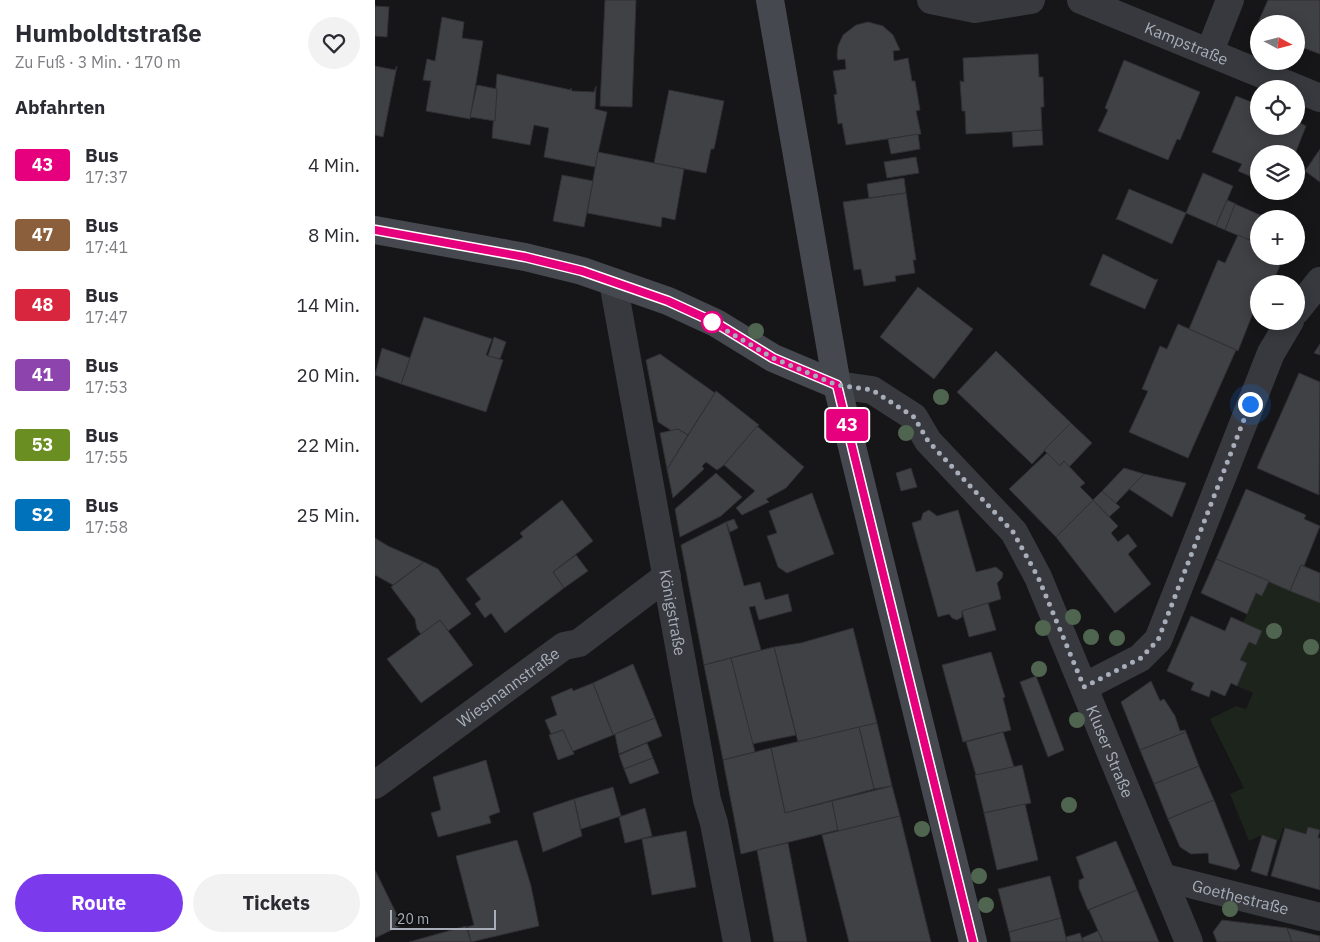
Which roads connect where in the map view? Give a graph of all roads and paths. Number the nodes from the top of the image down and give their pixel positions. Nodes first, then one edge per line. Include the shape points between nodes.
1 (770, 0) edge
2 (931, 0) edge
3 (1031, 0) edge
4 (1081, 0) edge
5 (1229, 0) edge
6 (1210, 51) junction
7 (1320, 98) edge
8 (375, 230) edge
9 (1320, 281) edge
10 (613, 282) junction
11 (1305, 300) edge
12 (1284, 330) edge
13 (837, 385) junction
14 (667, 576) junction
15 (1084, 687) junction
16 (375, 785) edge
17 (1162, 877) junction
18 (1320, 917) edge
19 (737, 942) edge
20 (973, 942) edge
21 (1189, 942) edge

1 - 13 street
2 - 3 street via 975,9
4 - 6 street, Kampstraße
5 - 6 street
6 - 7 street, Kampstraße
8 - 10 street via 562,264
9 - 11 street
10 - 13 street via 668,301 716,323 773,358
10 - 14 street, Königstraße
12 - 15 street via 1271,352 1158,640 1141,658
13 - 15 street, Kluser Straße via 872,390 914,417 928,441 1013,532 1038,577
13 - 20 street
14 - 16 street, Wiesmannstraße via 579,643 564,646
14 - 19 street, Königstraße via 707,800
15 - 17 street, Kluser Straße
17 - 18 street, Goethestraße
17 - 21 street, Kluser Straße

